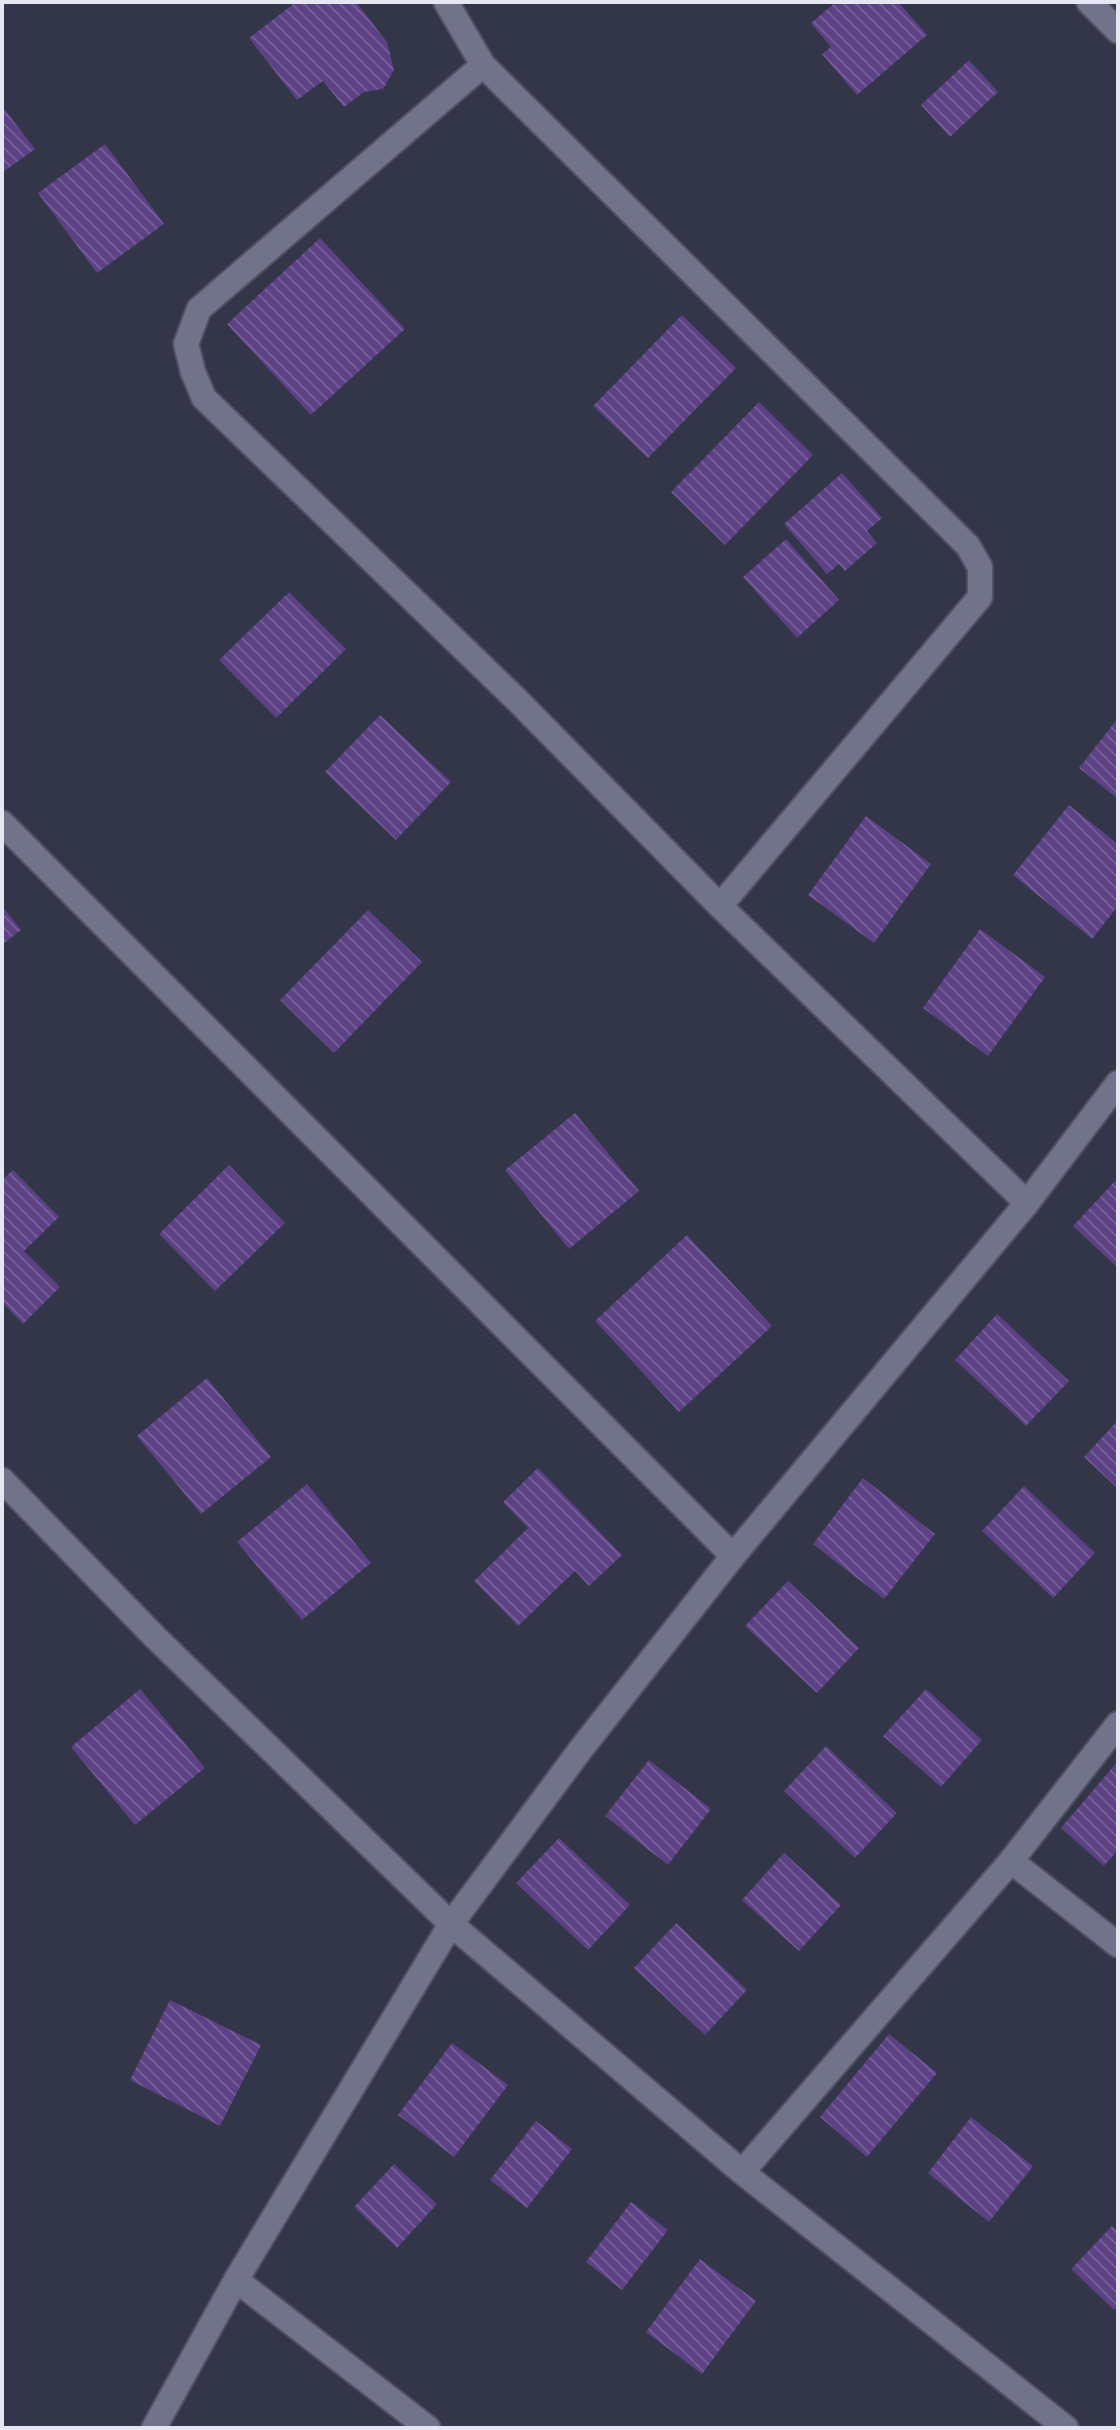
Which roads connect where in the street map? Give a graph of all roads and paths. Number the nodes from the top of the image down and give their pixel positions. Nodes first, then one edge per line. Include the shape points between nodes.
1 (446, 2) edge
2 (1089, 2) edge
3 (1118, 31) edge
4 (483, 65) junction
5 (2, 823) edge
6 (720, 906) junction
7 (1118, 1083) edge
8 (1027, 1203) junction
9 (2, 1480) edge
10 (733, 1556) junction
11 (1118, 1724) edge
12 (1011, 1861) junction
13 (451, 1924) junction
14 (1118, 1945) edge
15 (742, 2172) junction
16 (236, 2280) junction
17 (154, 2428) edge
18 (428, 2428) edge
19 (1066, 2428) edge

1 - 4 street
2 - 3 street
4 - 6 street via 968,546 980,567 980,597
4 - 6 street via 199,309 186,344 193,372 204,398 517,700
5 - 10 street
6 - 8 street
7 - 8 street
8 - 10 street
9 - 13 street via 156,1638
10 - 13 street
11 - 12 street
12 - 14 street
12 - 15 street
13 - 15 street
13 - 16 street
15 - 19 street
16 - 17 street
16 - 18 street

